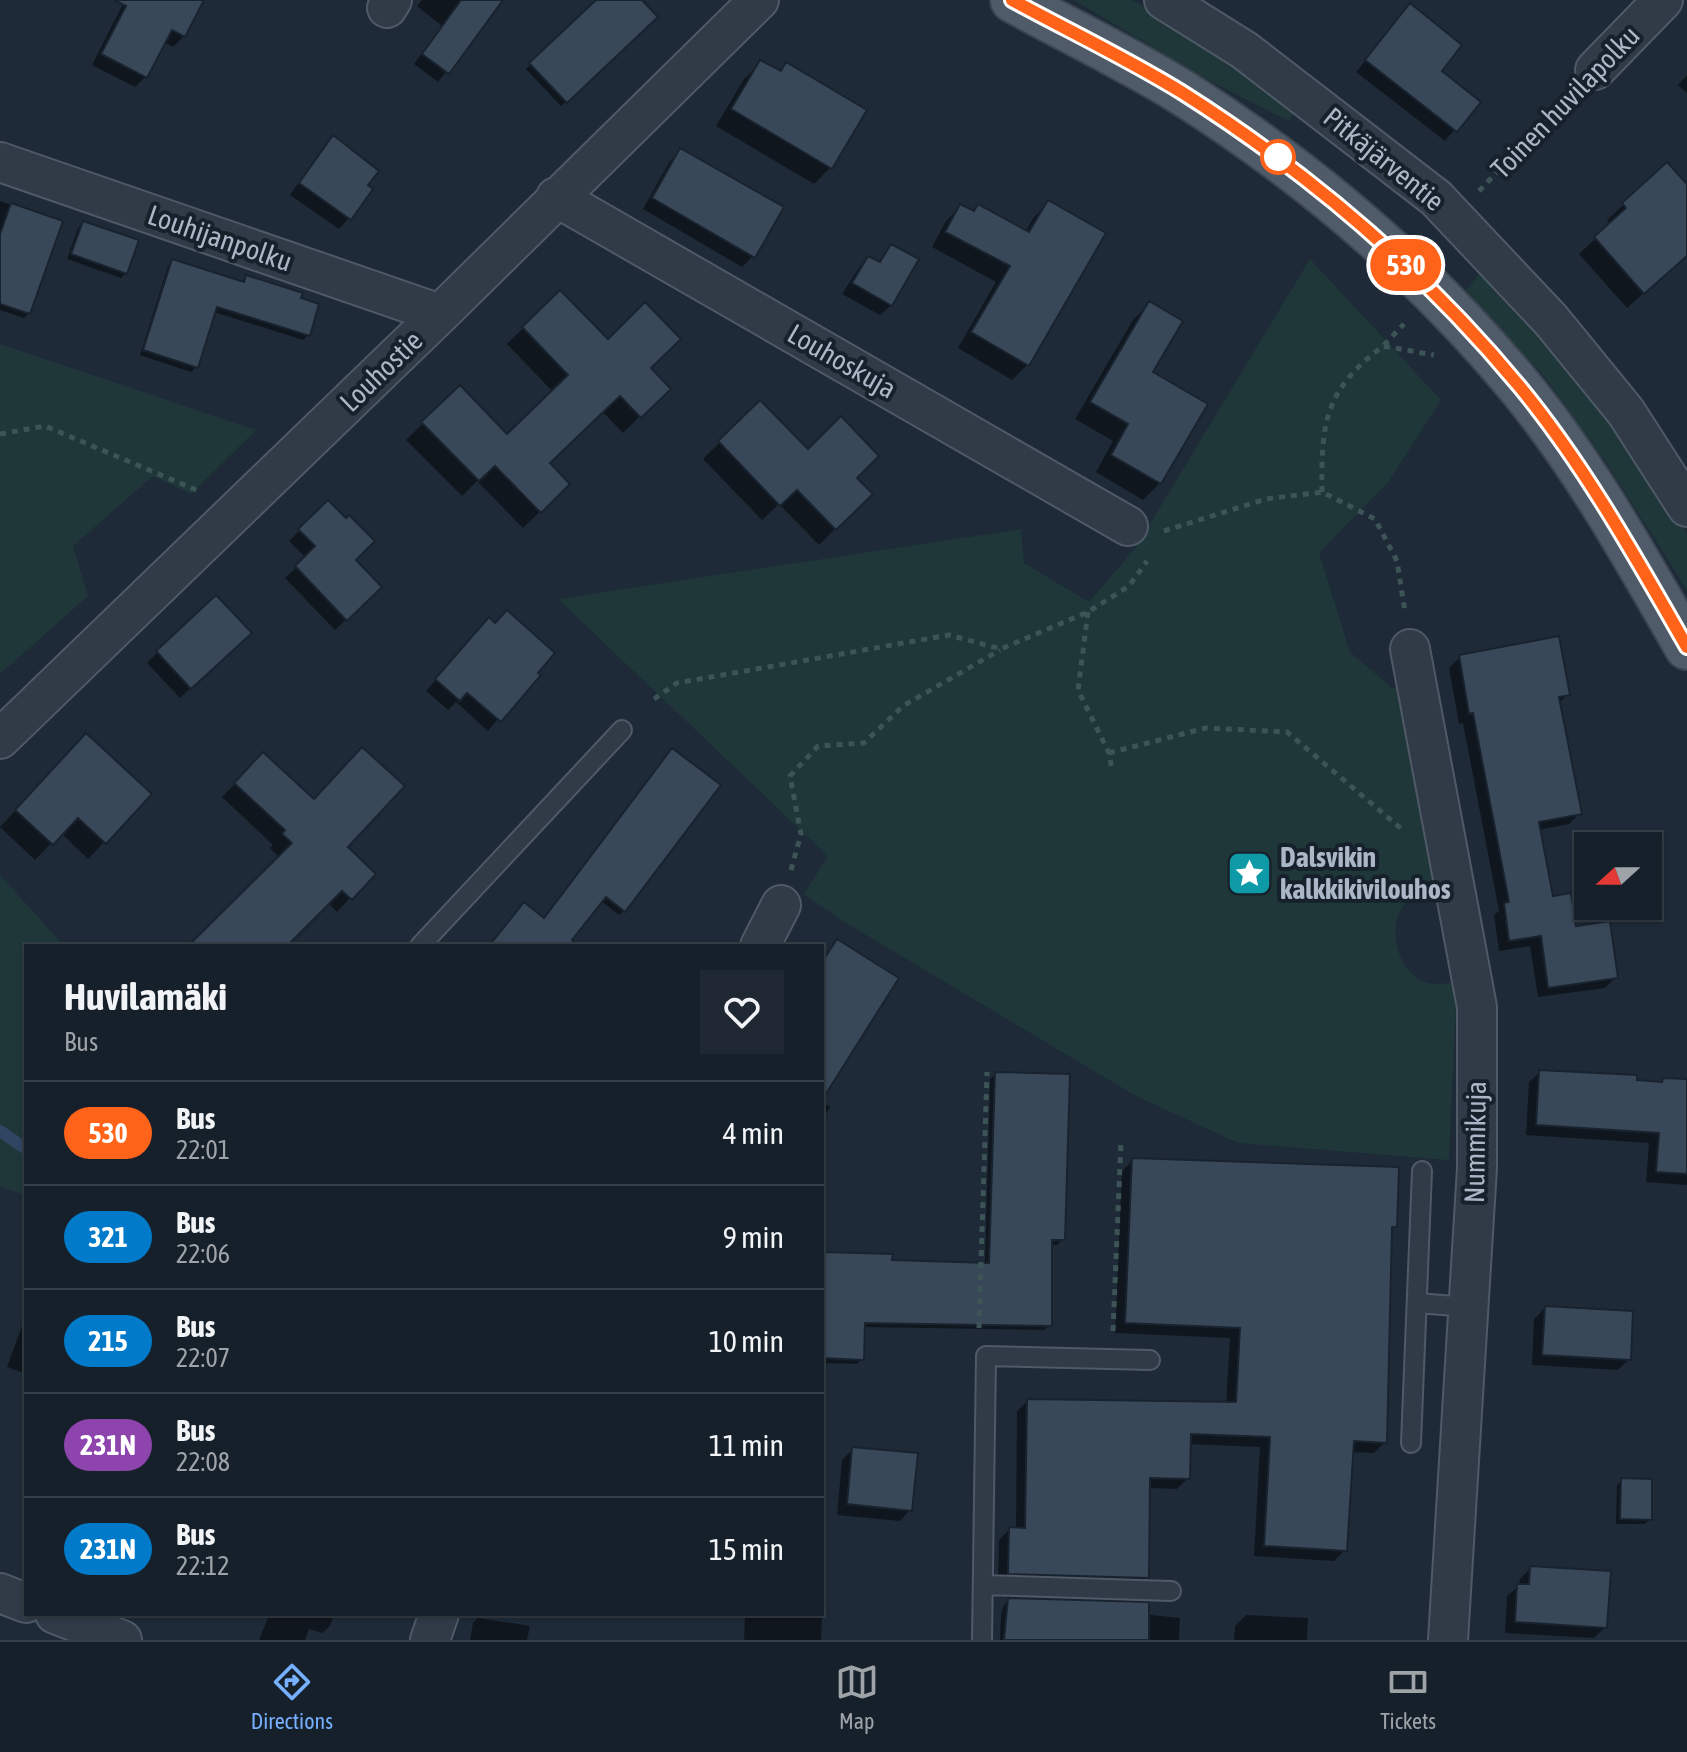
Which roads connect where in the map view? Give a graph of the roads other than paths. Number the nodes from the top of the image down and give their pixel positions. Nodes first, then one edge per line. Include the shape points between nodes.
1 (759, 0) edge
2 (1013, 0) edge
3 (1164, 0) edge
4 (1663, 0) edge
5 (1595, 70) road end
6 (0, 162) edge
7 (556, 197) junction
8 (440, 314) junction
9 (1687, 507) edge
10 (1147, 540) road end
11 (1687, 647) edge
12 (1410, 649) road end
13 (622, 730) dead end
14 (0, 739) edge
15 (781, 905) road end
16 (422, 944) edge
17 (761, 944) edge
18 (1422, 1171) dead end
19 (1417, 1303) junction
20 (1468, 1307) junction
21 (1150, 1360) dead end
22 (1411, 1443) dead end
23 (983, 1585) junction
24 (1171, 1591) dead end
25 (0, 1593) edge
26 (24, 1602) edge
27 (60, 1616) edge
28 (438, 1616) edge
29 (122, 1640) edge
30 (430, 1640) edge
31 (982, 1640) edge
32 (1448, 1640) edge

1 - 7 street, Louhostie
2 - 11 main road via 1181,92 1278,157 1440,296 1555,433
3 - 9 street, Pitkäjärventie via 1244,50 1436,198 1551,320 1626,412
4 - 5 street, Toinen huvilapolku
6 - 8 street, Louhijanpolku
7 - 8 street, Louhostie
7 - 10 street, Louhoskuja
8 - 14 street, Louhostie
12 - 20 street, Nummikuja via 1477,1007 1477,1168
13 - 16 lane
15 - 17 street
18 - 19 lane
19 - 20 lane
19 - 22 lane
20 - 32 street, Nummikuja
21 - 23 lane via 986,1356
23 - 24 lane
23 - 31 lane
25 - 26 street
27 - 29 street
28 - 30 street

